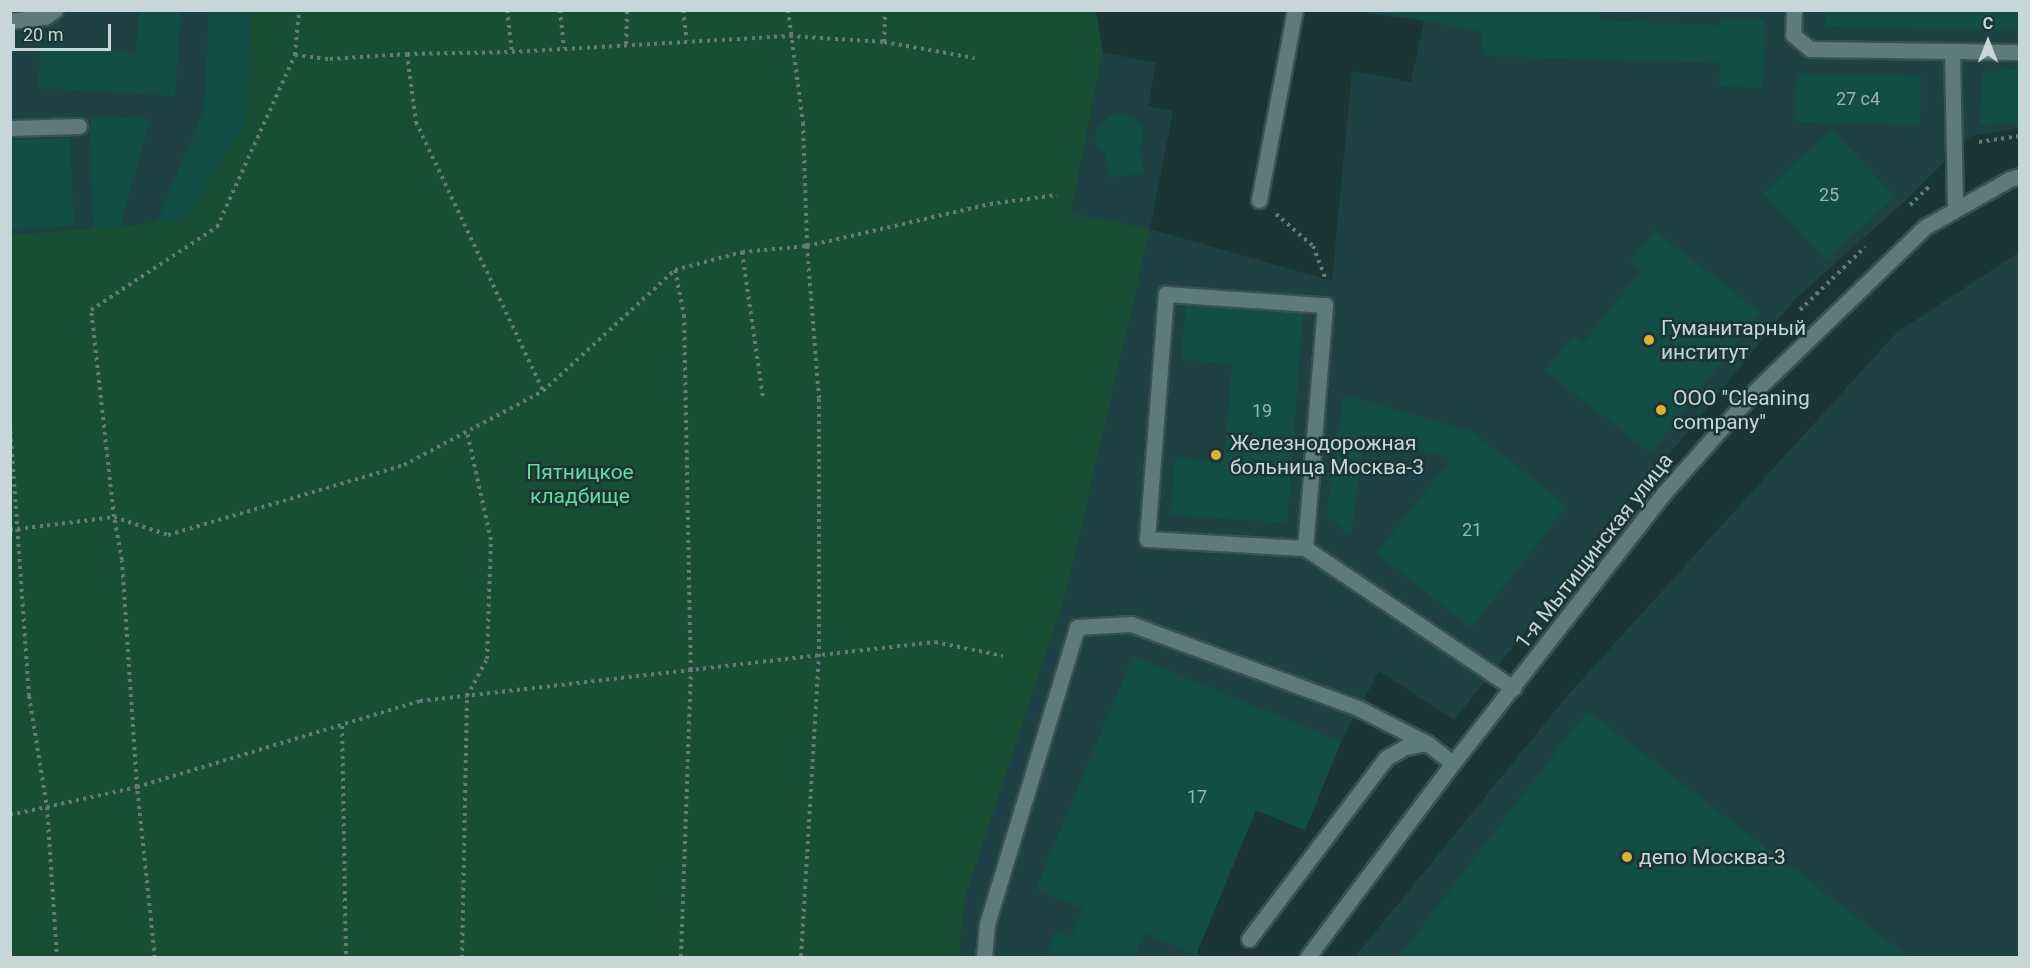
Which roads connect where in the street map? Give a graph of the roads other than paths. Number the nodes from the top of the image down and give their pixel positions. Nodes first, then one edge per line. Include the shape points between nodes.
1 (55, 10) edge
2 (1295, 10) edge
3 (1794, 10) edge
4 (10, 21) edge
5 (1952, 51) junction
6 (2019, 52) edge
7 (79, 126) dead end
8 (10, 128) edge
9 (2019, 176) edge
10 (1259, 200) road end
11 (1955, 209) junction
12 (1305, 548) junction
13 (1513, 688) junction
14 (1427, 743) junction
15 (1453, 763) junction
16 (1249, 939) dead end
17 (984, 957) edge
18 (1306, 957) edge

1 - 4 street via 45,17
2 - 10 street
3 - 5 street via 1793,35 1810,49
5 - 6 street
5 - 11 street
7 - 8 street
9 - 11 street, 1-я Мытищинская улица
11 - 13 street, 1-я Мытищинская улица via 1925,228 1750,396 1664,493
12 - 12 street via 1325,305 1166,294 1147,539
12 - 13 street
13 - 15 street, 1-я Мытищинская улица
14 - 15 street
14 - 16 street via 1405,747 1386,758
14 - 17 street via 1358,708 1131,624 1077,627 987,924
15 - 18 street, 1-я Мытищинская улица

